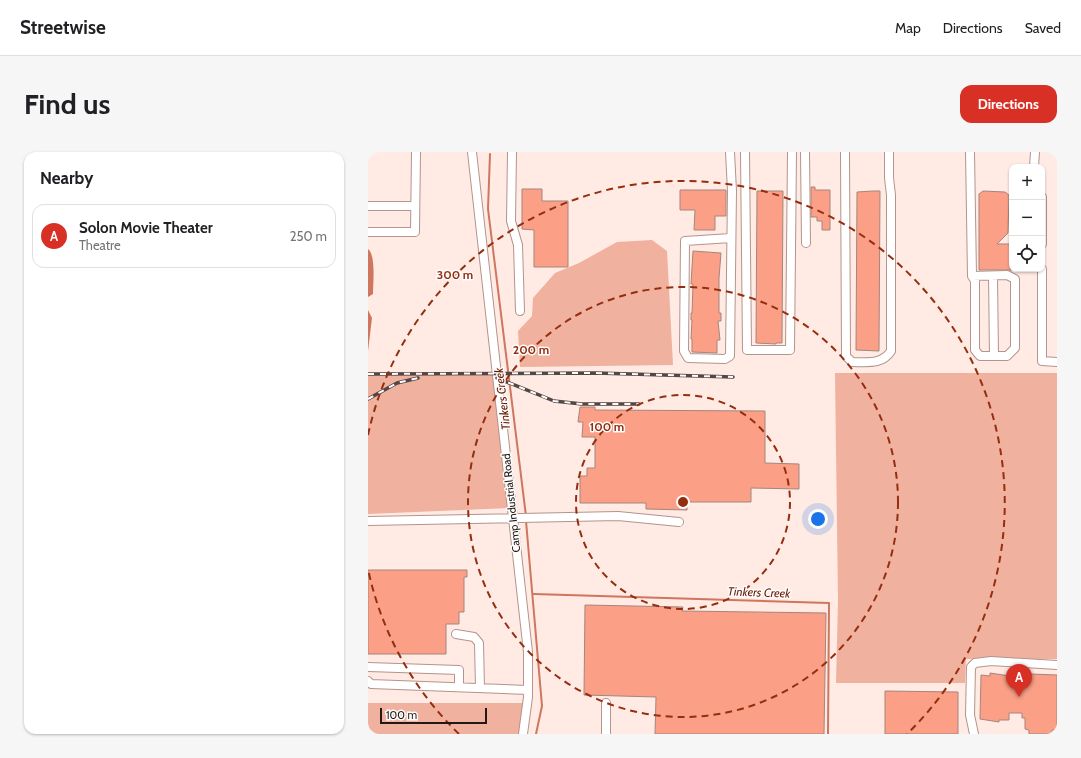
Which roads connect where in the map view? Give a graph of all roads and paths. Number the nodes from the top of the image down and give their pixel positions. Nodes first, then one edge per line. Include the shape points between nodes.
1 (416, 152) edge
2 (472, 152) edge
3 (512, 152) edge
4 (730, 152) edge
5 (745, 152) edge
6 (792, 152) edge
7 (805, 152) edge
8 (844, 152) edge
9 (889, 152) edge
10 (970, 152) edge
11 (1035, 152) edge
12 (1034, 164) edge
13 (1042, 200) edge
14 (368, 206) edge
15 (415, 206) junction
16 (368, 232) edge
17 (1042, 236) edge
18 (730, 238) junction
19 (806, 243) dead end
20 (1042, 272) edge
21 (972, 276) junction
22 (993, 276) junction
23 (520, 311) dead end
24 (994, 356) junction
25 (1057, 362) edge
26 (513, 518) junction
27 (368, 521) edge
28 (679, 522) dead end
29 (456, 634) dead end
30 (1057, 665) edge
31 (368, 667) edge
32 (368, 681) edge
33 (459, 687) junction
34 (480, 688) junction
35 (528, 690) junction
36 (606, 703) dead end
37 (523, 734) edge
38 (606, 734) edge
39 (974, 734) edge

1 - 15 street
2 - 26 street, Camp Industrial Road
3 - 23 street via 511,221 518,245
4 - 18 street
5 - 6 street via 747,350 790,350
7 - 19 street
8 - 9 street via 846,356 852,362 878,362 891,351
10 - 21 street
11 - 12 street
13 - 17 street
14 - 15 street
15 - 16 street via 415,232
18 - 18 street via 730,356 725,359 688,358 684,351 685,241
20 - 25 street via 1042,361
21 - 22 street
21 - 24 street via 975,281 975,352 980,356
22 - 24 street
22 - 24 street via 1010,276 1016,282 1015,348 1007,356
26 - 27 street
26 - 28 street via 618,516
26 - 35 street, Camp Industrial Road via 528,652
29 - 34 street via 474,637 479,643
30 - 39 street via 991,661 975,663 971,667 970,715
31 - 33 street via 459,670
32 - 33 street via 371,684
33 - 34 street
34 - 35 street
35 - 37 street, Camp Industrial Road
36 - 38 street

